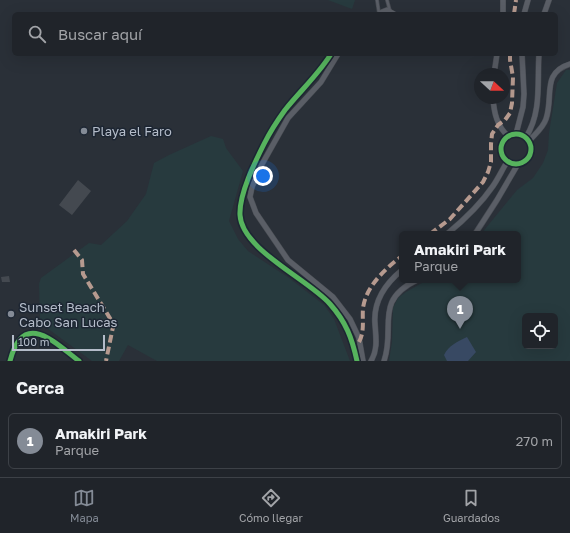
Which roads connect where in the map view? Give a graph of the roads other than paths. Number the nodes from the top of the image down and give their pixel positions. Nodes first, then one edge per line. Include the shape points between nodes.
1 (377, 0) edge
2 (387, 0) edge
3 (503, 0) edge
4 (528, 0) edge
5 (549, 0) edge
6 (379, 12) edge
7 (392, 12) edge
8 (503, 12) edge
9 (525, 12) edge
10 (545, 12) edge
11 (330, 56) edge
12 (337, 56) edge
13 (497, 56) edge
14 (522, 56) edge
15 (539, 56) edge
16 (570, 64) edge
17 (495, 68) edge
18 (494, 104) edge
19 (516, 134) junction
20 (508, 136) junction
21 (528, 139) junction
22 (507, 162) junction
23 (518, 164) junction
24 (450, 231) edge
25 (477, 231) edge
26 (399, 273) edge
27 (413, 283) edge
28 (10, 361) edge
29 (79, 361) edge
30 (357, 361) edge
31 (364, 361) edge
32 (371, 361) edge
33 (384, 361) edge

1 - 6 lane
2 - 7 lane
3 - 8 street
4 - 9 street
5 - 10 street
11 - 30 street via 316,76 285,111 264,144 250,174 240,215 243,228 257,246 321,295 337,312 349,332
12 - 31 street via 321,82 288,118 261,166 250,197 256,213 288,260 333,297 350,318
13 - 17 street
14 - 19 street via 523,107
15 - 21 street via 536,110
16 - 21 street via 558,69 552,76 545,120
18 - 20 street via 498,125
19 - 20 street
19 - 21 street
20 - 22 street via 501,148 501,154
21 - 23 street via 530,156
22 - 23 street
22 - 24 street via 485,197
23 - 25 street
26 - 32 street via 385,288 376,305 376,346
27 - 33 street via 400,291 391,304
28 - 29 street via 17,341 32,332 44,336

